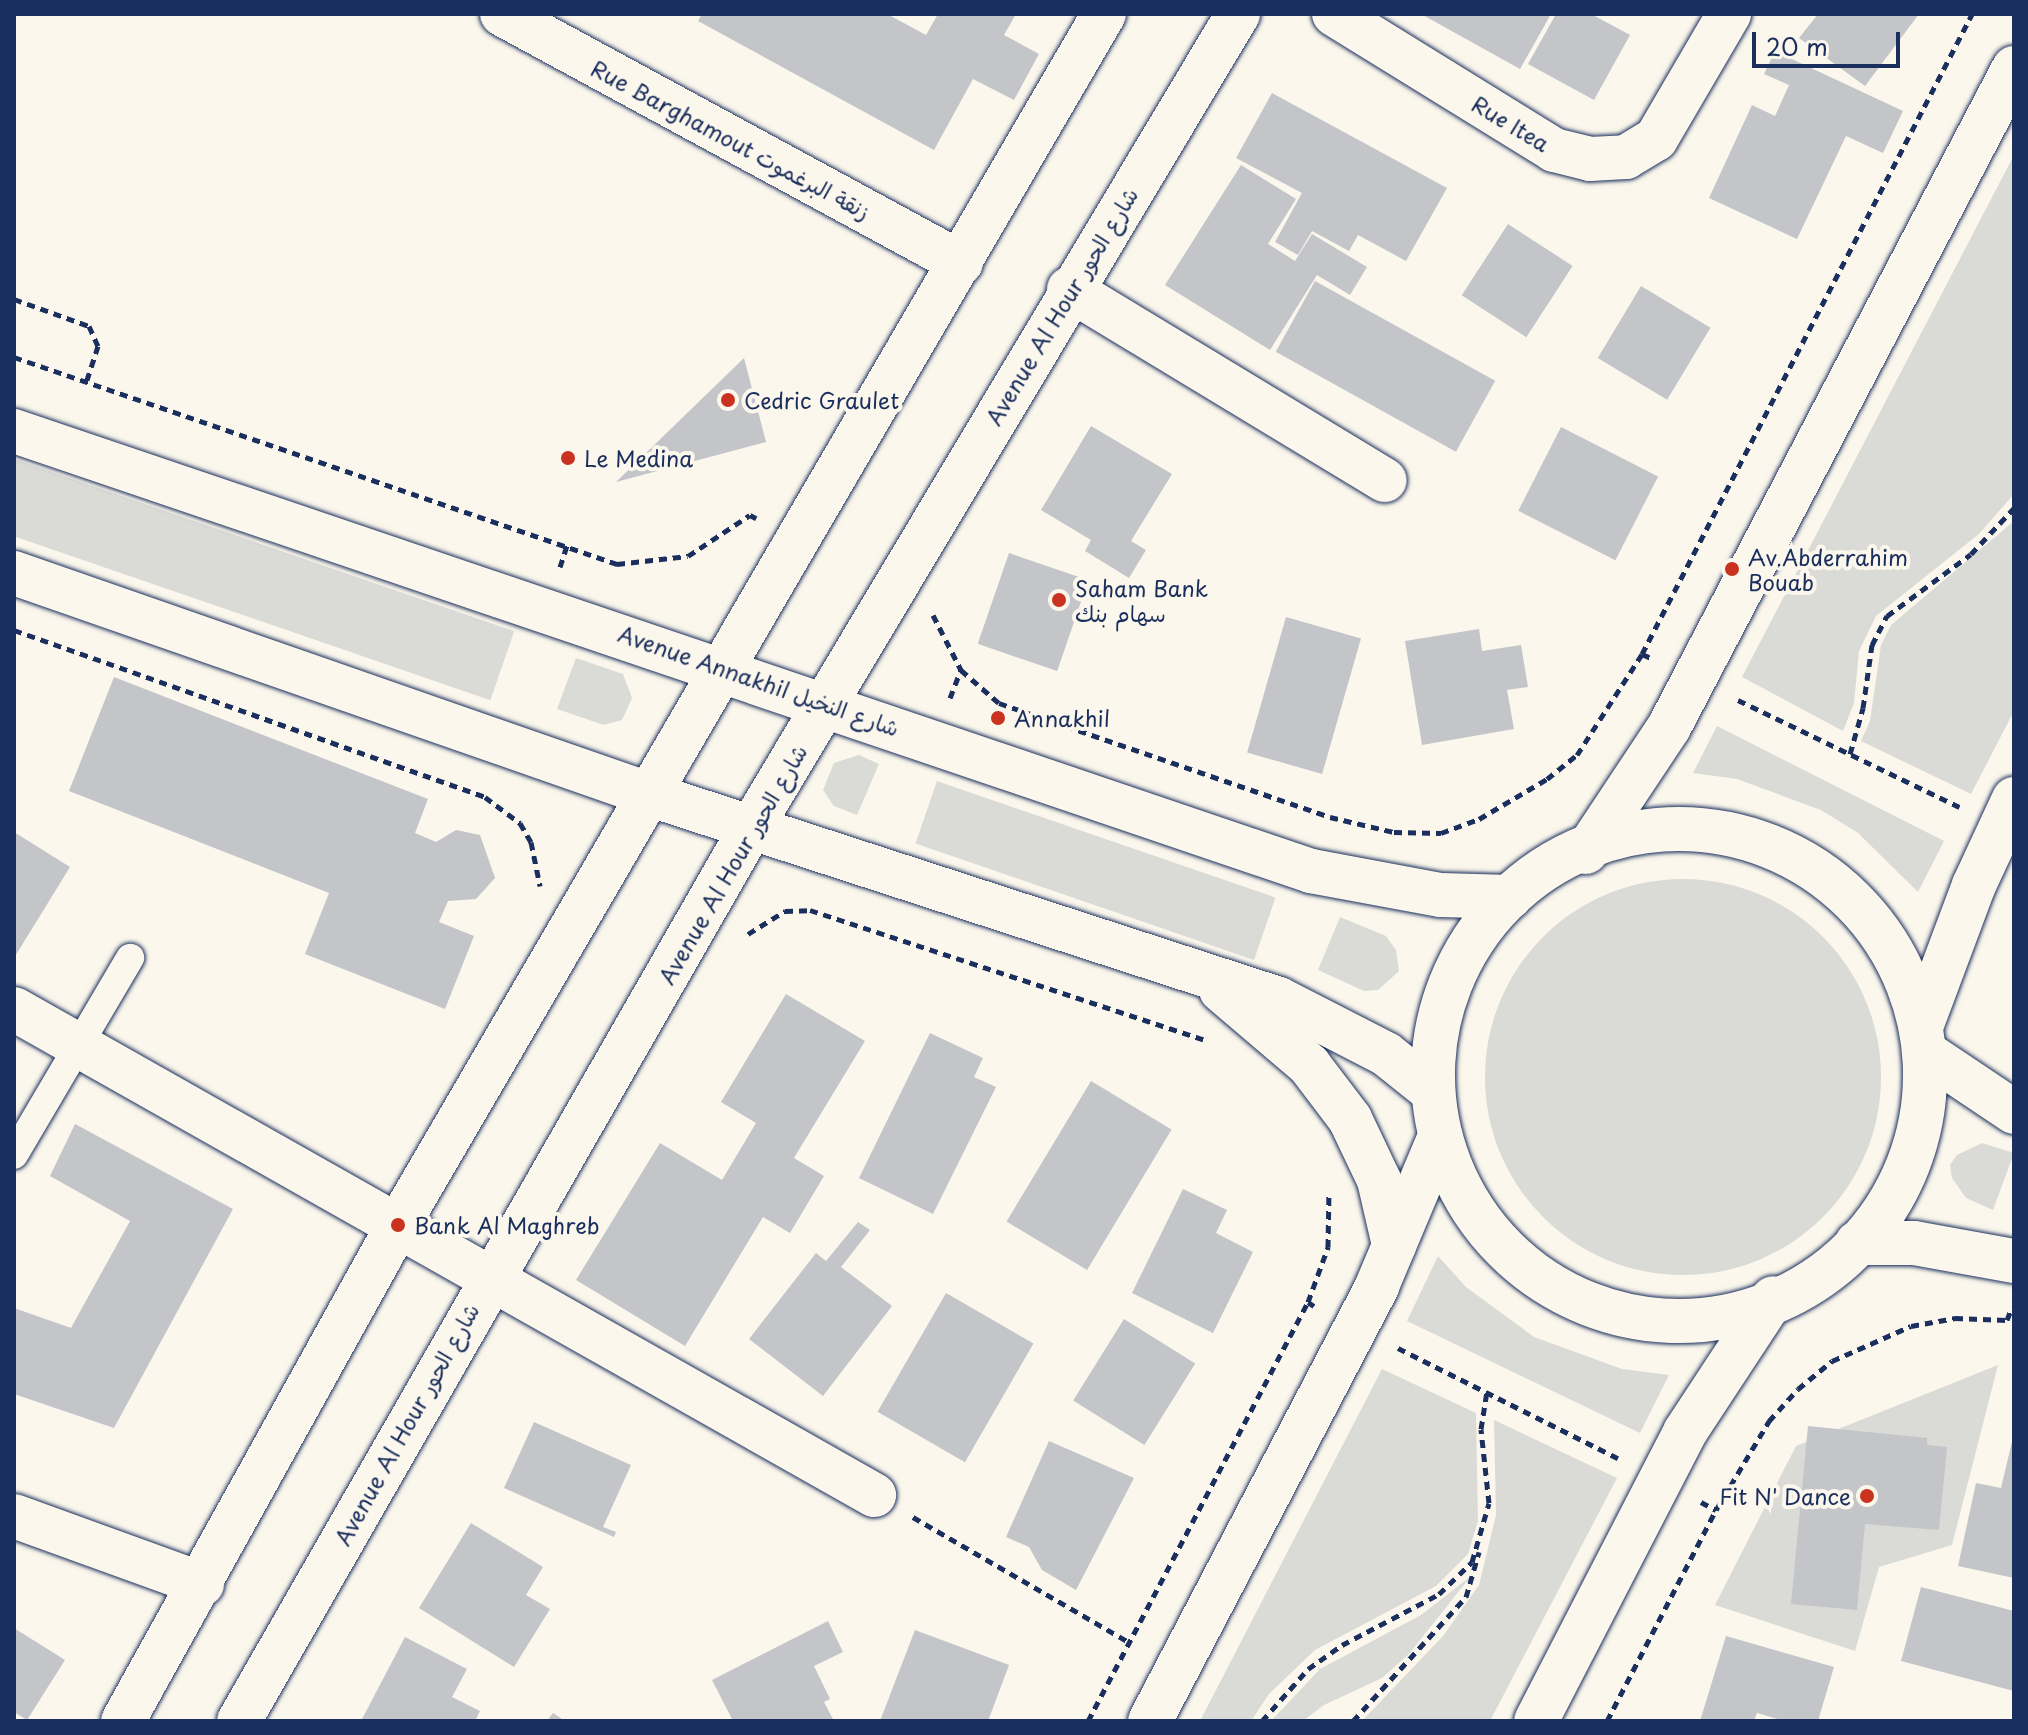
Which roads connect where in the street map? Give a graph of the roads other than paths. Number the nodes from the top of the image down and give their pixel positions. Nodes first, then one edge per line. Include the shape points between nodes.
1 (1104, 14) edge
2 (1238, 14) edge
3 (1334, 14) edge
4 (1729, 14) edge
5 (519, 18) edge
6 (2014, 68) edge
7 (961, 263) junction
8 (1069, 289) junction
9 (14, 431) edge
10 (1385, 480) dead end
11 (14, 573) edge
12 (720, 667) junction
13 (827, 703) junction
14 (648, 794) junction
15 (2007, 813) edge
16 (751, 828) junction
17 (1586, 852) junction
18 (1510, 897) junction
19 (130, 958) dead end
20 (1201, 973) junction
21 (14, 1009) edge
22 (1924, 1038) junction
23 (81, 1048) junction
24 (1432, 1091) junction
25 (2014, 1112) edge
26 (1440, 1136) junction
27 (14, 1155) edge
28 (398, 1225) junction
29 (1857, 1243) junction
30 (1394, 1245) junction
31 (2014, 1261) edge
32 (490, 1277) junction
33 (1773, 1298) junction
34 (874, 1495) road end
35 (14, 1516) edge
36 (202, 1584) junction
37 (123, 1721) edge
38 (239, 1721) edge
39 (1150, 1721) edge
40 (1536, 1721) edge

1 - 7 main road
2 - 8 main road, Avenue Al Hour شارع الحور
3 - 4 main road, Rue Itea via 1554,150 1590,159 1626,157 1656,139
5 - 7 main road, Rue Barghamout زنقة البرغموت
6 - 17 main road via 1644,770
7 - 12 main road
8 - 10 main road
8 - 13 main road, Avenue Al Hour شارع الحور
9 - 12 main road, Avenue Annakhil شارع النخيل
11 - 14 main road
12 - 13 main road, Avenue Annakhil شارع النخيل
12 - 14 main road
13 - 16 main road, Avenue Al Hour شارع الحور
13 - 18 main road, Avenue Annakhil شارع النخيل via 1311,871 1441,895
14 - 16 main road
14 - 28 main road
15 - 22 main road
16 - 20 main road
16 - 32 main road, Avenue Al Hour شارع الحور
17 - 18 main road via 1546,871
17 - 22 main road via 1670,831 1728,832 1797,855 1856,898 1899,956
18 - 24 main road via 1475,938 1449,986 1435,1038
19 - 23 lane
20 - 24 main road via 1334,1023 1386,1054
20 - 30 main road via 1285,1042 1331,1091 1379,1180
21 - 23 main road
22 - 25 main road
22 - 29 main road via 1922,1122 1898,1187
23 - 27 lane
23 - 28 main road
24 - 26 main road
26 - 30 main road
26 - 33 main road via 1457,1186 1485,1231 1522,1268 1567,1297 1617,1314 1670,1321 1723,1316
28 - 32 main road
28 - 36 main road
29 - 31 main road via 1914,1243
29 - 33 main road via 1818,1275
30 - 39 main road
32 - 34 main road
32 - 38 main road, Avenue Al Hour شارع الحور
33 - 40 main road via 1713,1387 1661,1479
35 - 36 main road
36 - 37 main road

